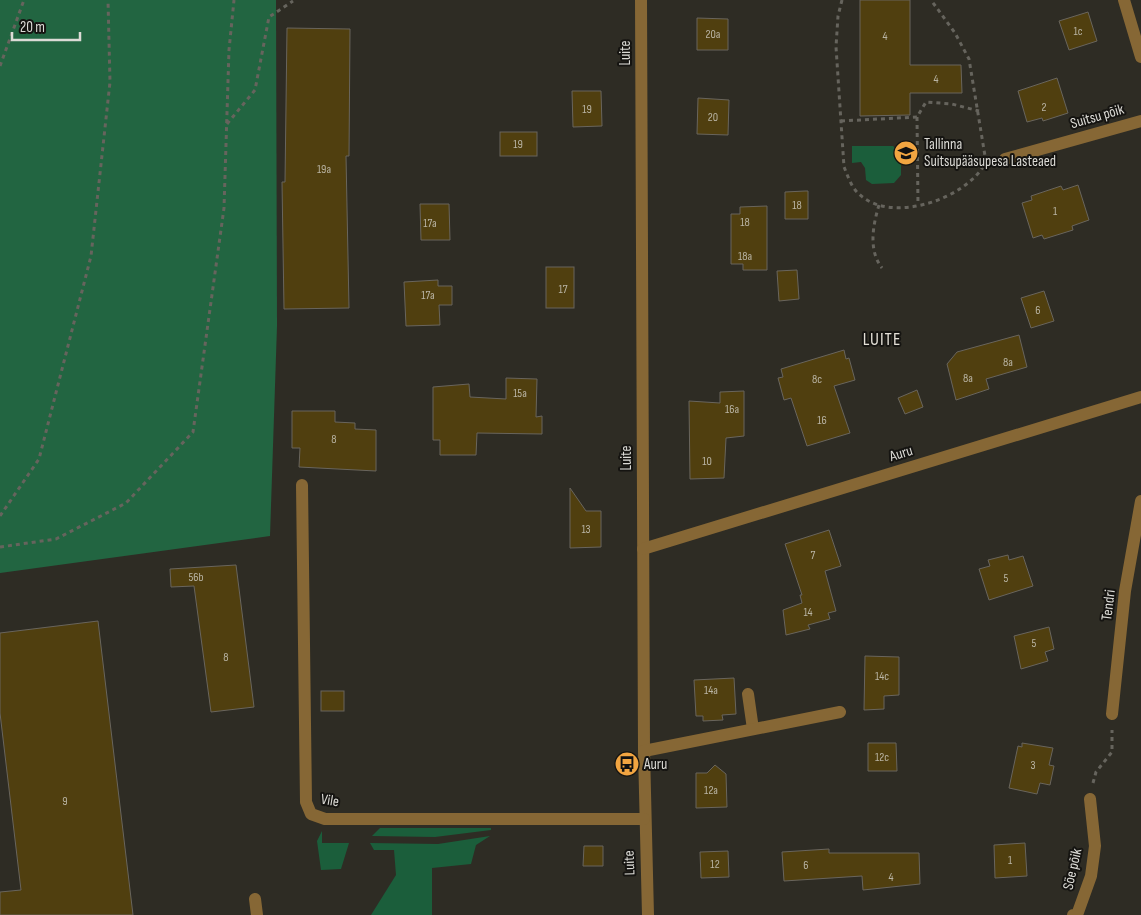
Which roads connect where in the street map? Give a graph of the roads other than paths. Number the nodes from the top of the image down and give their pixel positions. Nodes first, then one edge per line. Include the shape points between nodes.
1 (641, 0) edge
2 (1124, 0) edge
3 (1141, 57) edge
4 (1141, 121) edge
5 (1005, 159) dead end
6 (1141, 397) edge
7 (302, 485) dead end
8 (1141, 501) edge
9 (643, 549) junction
10 (748, 694) dead end
11 (840, 712) dead end
12 (1112, 714) road end
13 (753, 729) junction
14 (644, 751) junction
15 (1090, 799) road end
16 (644, 819) junction
17 (255, 899) dead end
18 (257, 915) edge
19 (648, 915) edge
20 (1075, 915) edge

1 - 9 street, Luite
2 - 3 street
4 - 5 street, Suitsu põik
6 - 9 street, Auru
7 - 16 street, Vile via 306,802 311,814 325,819
8 - 12 street, Tendri via 1125,591
9 - 14 street, Luite
10 - 13 street
11 - 13 street
13 - 14 street
14 - 16 street, Luite
15 - 20 street, Söe põik via 1095,846 1091,876
16 - 19 street, Luite
17 - 18 street

